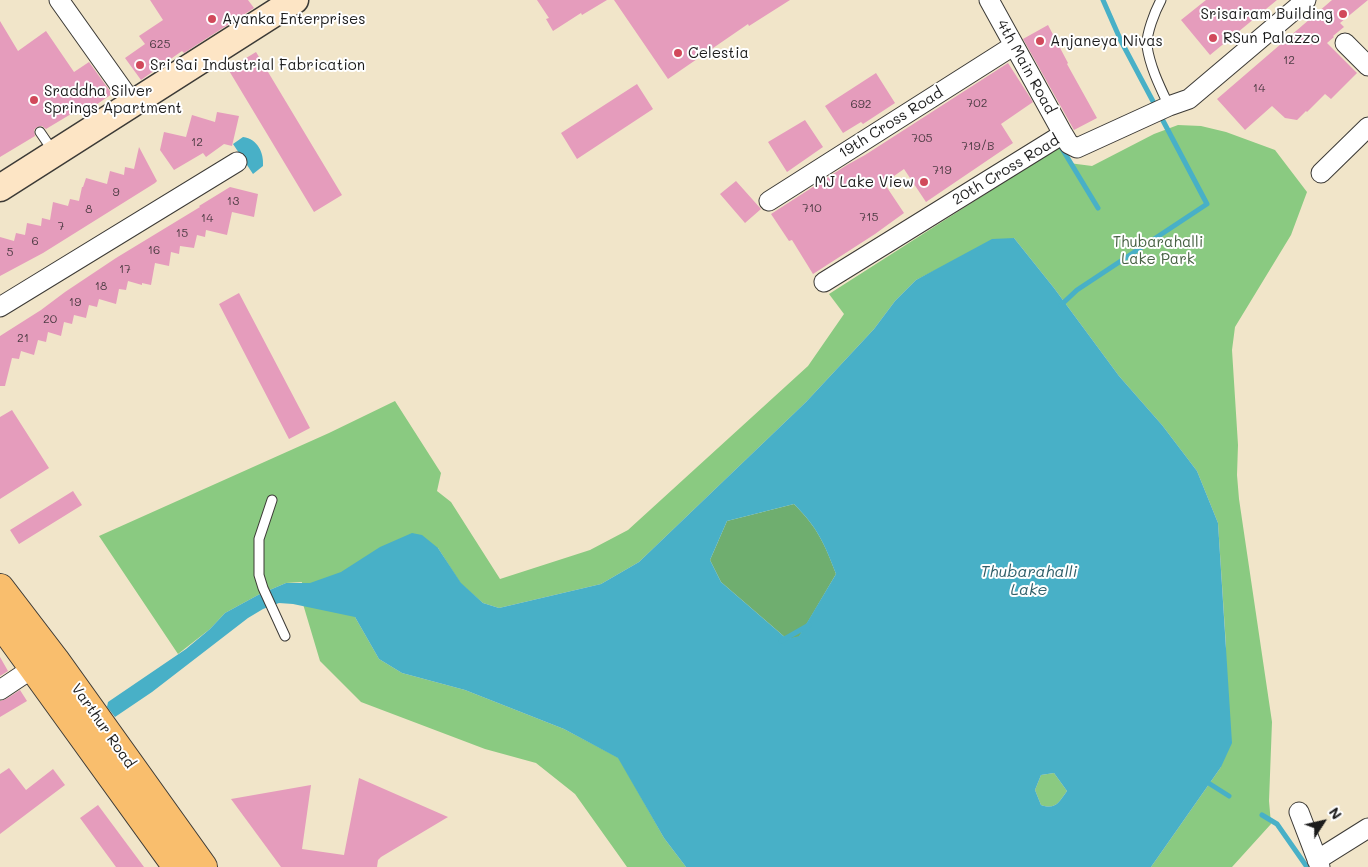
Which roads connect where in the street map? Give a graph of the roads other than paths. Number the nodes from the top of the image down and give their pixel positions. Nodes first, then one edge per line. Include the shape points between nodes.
1 (59, 0) edge
2 (295, 0) edge
3 (989, 0) edge
4 (1160, 0) edge
5 (1306, 0) edge
6 (1345, 44) dead end
7 (1013, 46) junction
8 (1368, 66) edge
9 (133, 104) junction
10 (1166, 107) junction
11 (1368, 127) edge
12 (40, 132) dead end
13 (1063, 134) junction
14 (55, 153) junction
15 (237, 162) dead end
16 (1321, 172) dead end
17 (0, 188) edge
18 (768, 201) dead end
19 (824, 282) dead end
20 (0, 307) edge
21 (272, 500) dead end
22 (0, 588) edge
23 (2, 630) edge
24 (285, 636) dead end
25 (42, 661) junction
26 (0, 690) edge
27 (1299, 812) dead end
28 (1368, 828) edge
29 (1319, 863) edge
30 (177, 867) edge
31 (203, 867) edge

1 - 9 street
2 - 9 street
3 - 7 street, 4th Main Road
4 - 10 lane via 1147,44
5 - 10 street, 20th Cross Road via 1189,100
6 - 8 street
7 - 13 street, 4th Main Road
7 - 18 street, 19th Cross Road
9 - 14 street
10 - 13 street, 20th Cross Road via 1077,148 1069,144
11 - 16 street
12 - 14 lane
13 - 19 street, 20th Cross Road
14 - 17 street
15 - 20 street
21 - 24 lane via 259,539 259,575
22 - 25 main road, Varthur Road
23 - 25 main road, Varthur Road
25 - 26 street
25 - 30 main road, Varthur Road
25 - 31 main road, Varthur Road
27 - 29 street
28 - 29 street

